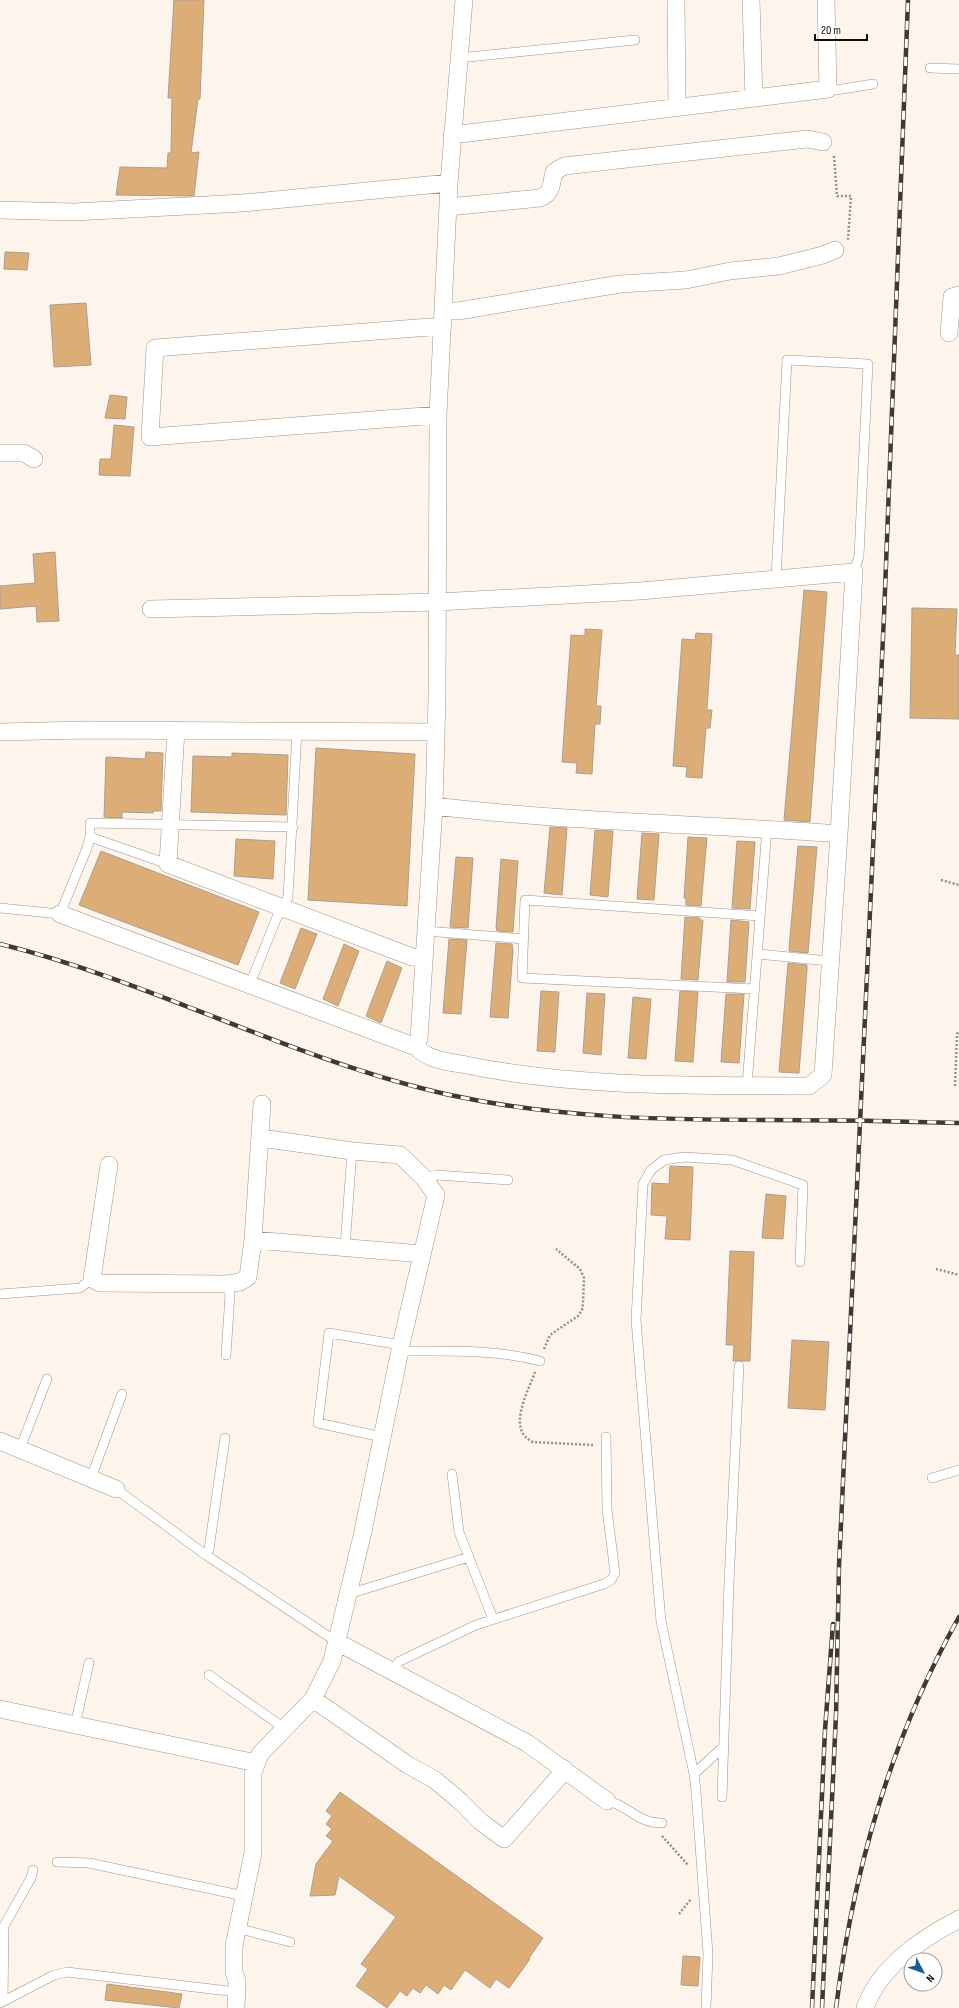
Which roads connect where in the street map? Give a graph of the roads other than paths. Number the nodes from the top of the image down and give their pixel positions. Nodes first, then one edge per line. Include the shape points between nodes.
1 (464, 0) edge
2 (676, 0) edge
3 (751, 0) edge
4 (826, 0) edge
5 (635, 40) dead end
6 (458, 58) junction
7 (930, 68) dead end
8 (959, 69) edge
9 (874, 84) dead end
10 (828, 89) junction
11 (754, 98) junction
12 (677, 107) junction
13 (452, 135) junction
14 (823, 142) road end
15 (449, 183) junction
16 (448, 207) junction
17 (0, 210) edge
18 (834, 250) road end
19 (959, 295) edge
20 (443, 318) junction
21 (949, 333) dead end
22 (438, 415) junction
23 (0, 453) edge
24 (34, 458) dead end
25 (854, 572) junction
26 (776, 579) junction
27 (438, 602) junction
28 (151, 609) dead end
29 (176, 730) junction
30 (297, 731) junction
31 (0, 732) edge
32 (436, 732) junction
33 (434, 806) junction
34 (170, 826) junction
35 (293, 827) junction
36 (767, 828) junction
37 (839, 834) junction
38 (90, 837) junction
39 (168, 864) junction
40 (0, 908) edge
41 (282, 908) junction
42 (60, 914) junction
43 (760, 916) junction
44 (426, 931) junction
45 (524, 939) junction
46 (758, 954) junction
47 (424, 958) junction
48 (830, 961) junction
49 (250, 984) junction
50 (755, 989) junction
51 (416, 1047) junction
52 (747, 1086) junction
53 (262, 1104) dead end
54 (261, 1138) junction
55 (352, 1151) junction
56 (108, 1165) dead end
57 (424, 1178) junction
58 (508, 1180) dead end
59 (253, 1240) junction
60 (345, 1247) junction
61 (422, 1254) junction
62 (800, 1262) dead end
63 (92, 1279) junction
64 (226, 1284) junction
65 (0, 1294) edge
66 (400, 1348) junction
67 (226, 1355) dead end
68 (540, 1361) road end
69 (739, 1366) dead end
70 (47, 1379) dead end
71 (122, 1394) dead end
72 (382, 1437) junction
73 (225, 1438) dead end
74 (0, 1441) edge
75 (606, 1441) road end
76 (20, 1449) junction
77 (959, 1470) edge
78 (452, 1474) dead end
79 (91, 1478) junction
80 (932, 1478) dead end
81 (116, 1489) joint
82 (206, 1555) junction
83 (469, 1557) junction
84 (349, 1591) junction
85 (492, 1619) junction
86 (337, 1642) junction
87 (89, 1663) dead end
88 (391, 1670) junction
89 (209, 1675) dead end
90 (313, 1699) junction
91 (0, 1709) edge
92 (74, 1725) junction
93 (284, 1728) junction
94 (723, 1747) junction
95 (256, 1763) junction
96 (563, 1768) junction
97 (694, 1774) junction
98 (722, 1797) dead end
99 (607, 1801) joint
100 (662, 1823) dead end
101 (57, 1862) dead end
102 (33, 1870) dead end
103 (244, 1896) junction
104 (959, 1919) edge
105 (236, 1928) junction
106 (290, 1942) dead end
107 (236, 2000) edge
108 (2, 2002) edge
109 (706, 2008) edge
110 (865, 2008) edge

1 - 6 street
2 - 12 street
3 - 11 street
4 - 10 street
5 - 6 lane
6 - 13 street
7 - 8 lane
9 - 10 lane
10 - 11 street
11 - 12 street
12 - 13 street
13 - 15 street
14 - 16 street via 807,139 564,166 554,172 551,188 540,198
15 - 16 street
15 - 17 street via 243,203 74,212
16 - 20 street
18 - 20 street via 779,266 730,271 686,280 620,284 458,311
19 - 21 street via 952,298
20 - 22 street
20 - 22 street via 155,348 150,437
22 - 27 street
23 - 24 street via 24,453
25 - 26 street
25 - 26 lane via 859,556 868,364 787,360
25 - 37 street
26 - 27 street via 640,591
27 - 28 street
27 - 32 street
29 - 30 street
29 - 31 street
29 - 34 street
30 - 32 street
30 - 35 lane
32 - 33 street
33 - 36 street via 509,815
33 - 44 street
34 - 35 lane
34 - 38 lane via 90,823
34 - 39 street
35 - 41 lane via 288,897
36 - 37 street
36 - 43 lane
37 - 48 street
38 - 39 lane
38 - 42 lane
39 - 41 street
40 - 42 lane
41 - 47 street via 412,957
41 - 49 lane
42 - 49 street
43 - 45 lane via 525,900
43 - 46 lane
44 - 45 lane
44 - 47 street
45 - 50 lane via 522,978
46 - 48 lane
46 - 50 lane
47 - 51 street via 419,1038
48 - 52 street via 823,1075 809,1086
49 - 51 street
50 - 52 lane
51 - 52 street via 431,1057 501,1072 616,1083
53 - 54 street
54 - 55 street
54 - 59 street
55 - 57 street via 400,1154
55 - 60 lane
56 - 63 street
57 - 58 lane via 437,1175
57 - 61 street via 436,1195
59 - 60 street
59 - 64 street via 248,1277 240,1282
60 - 61 street
61 - 66 street
62 - 97 lane via 803,1185 732,1160 684,1157 664,1160 651,1170 643,1184 636,1320 661,1621
63 - 64 street via 100,1283
63 - 65 lane via 80,1288
64 - 67 lane via 230,1294
66 - 68 lane via 494,1352
66 - 72 street
66 - 72 lane via 329,1333 318,1423
69 - 94 lane
70 - 76 lane
71 - 79 lane
72 - 84 street
73 - 82 lane via 210,1549
74 - 76 street
75 - 85 lane via 607,1509 615,1573 604,1584
76 - 79 street
77 - 80 lane
78 - 83 lane via 459,1532
79 - 81 street
81 - 82 lane
82 - 86 lane
83 - 84 lane via 355,1592
83 - 85 lane
84 - 86 street
85 - 88 lane via 476,1624 400,1661
86 - 88 street
86 - 90 street via 332,1661
87 - 92 lane
88 - 96 street via 527,1743
89 - 93 lane
90 - 93 street
90 - 96 street via 408,1765 435,1780 481,1822 504,1839 558,1778
91 - 92 street
92 - 95 street
93 - 95 street via 260,1754
94 - 97 lane
94 - 98 lane
95 - 103 street via 252,1783 253,1853
96 - 99 street
97 - 109 lane via 708,1954
99 - 100 lane via 614,1802 641,1819
101 - 103 lane via 89,1863
102 - 108 lane via 4,1926
103 - 105 street
104 - 110 street via 888,1969 876,1985
105 - 106 lane
105 - 107 street
107 - 108 lane via 67,1972 54,1975

